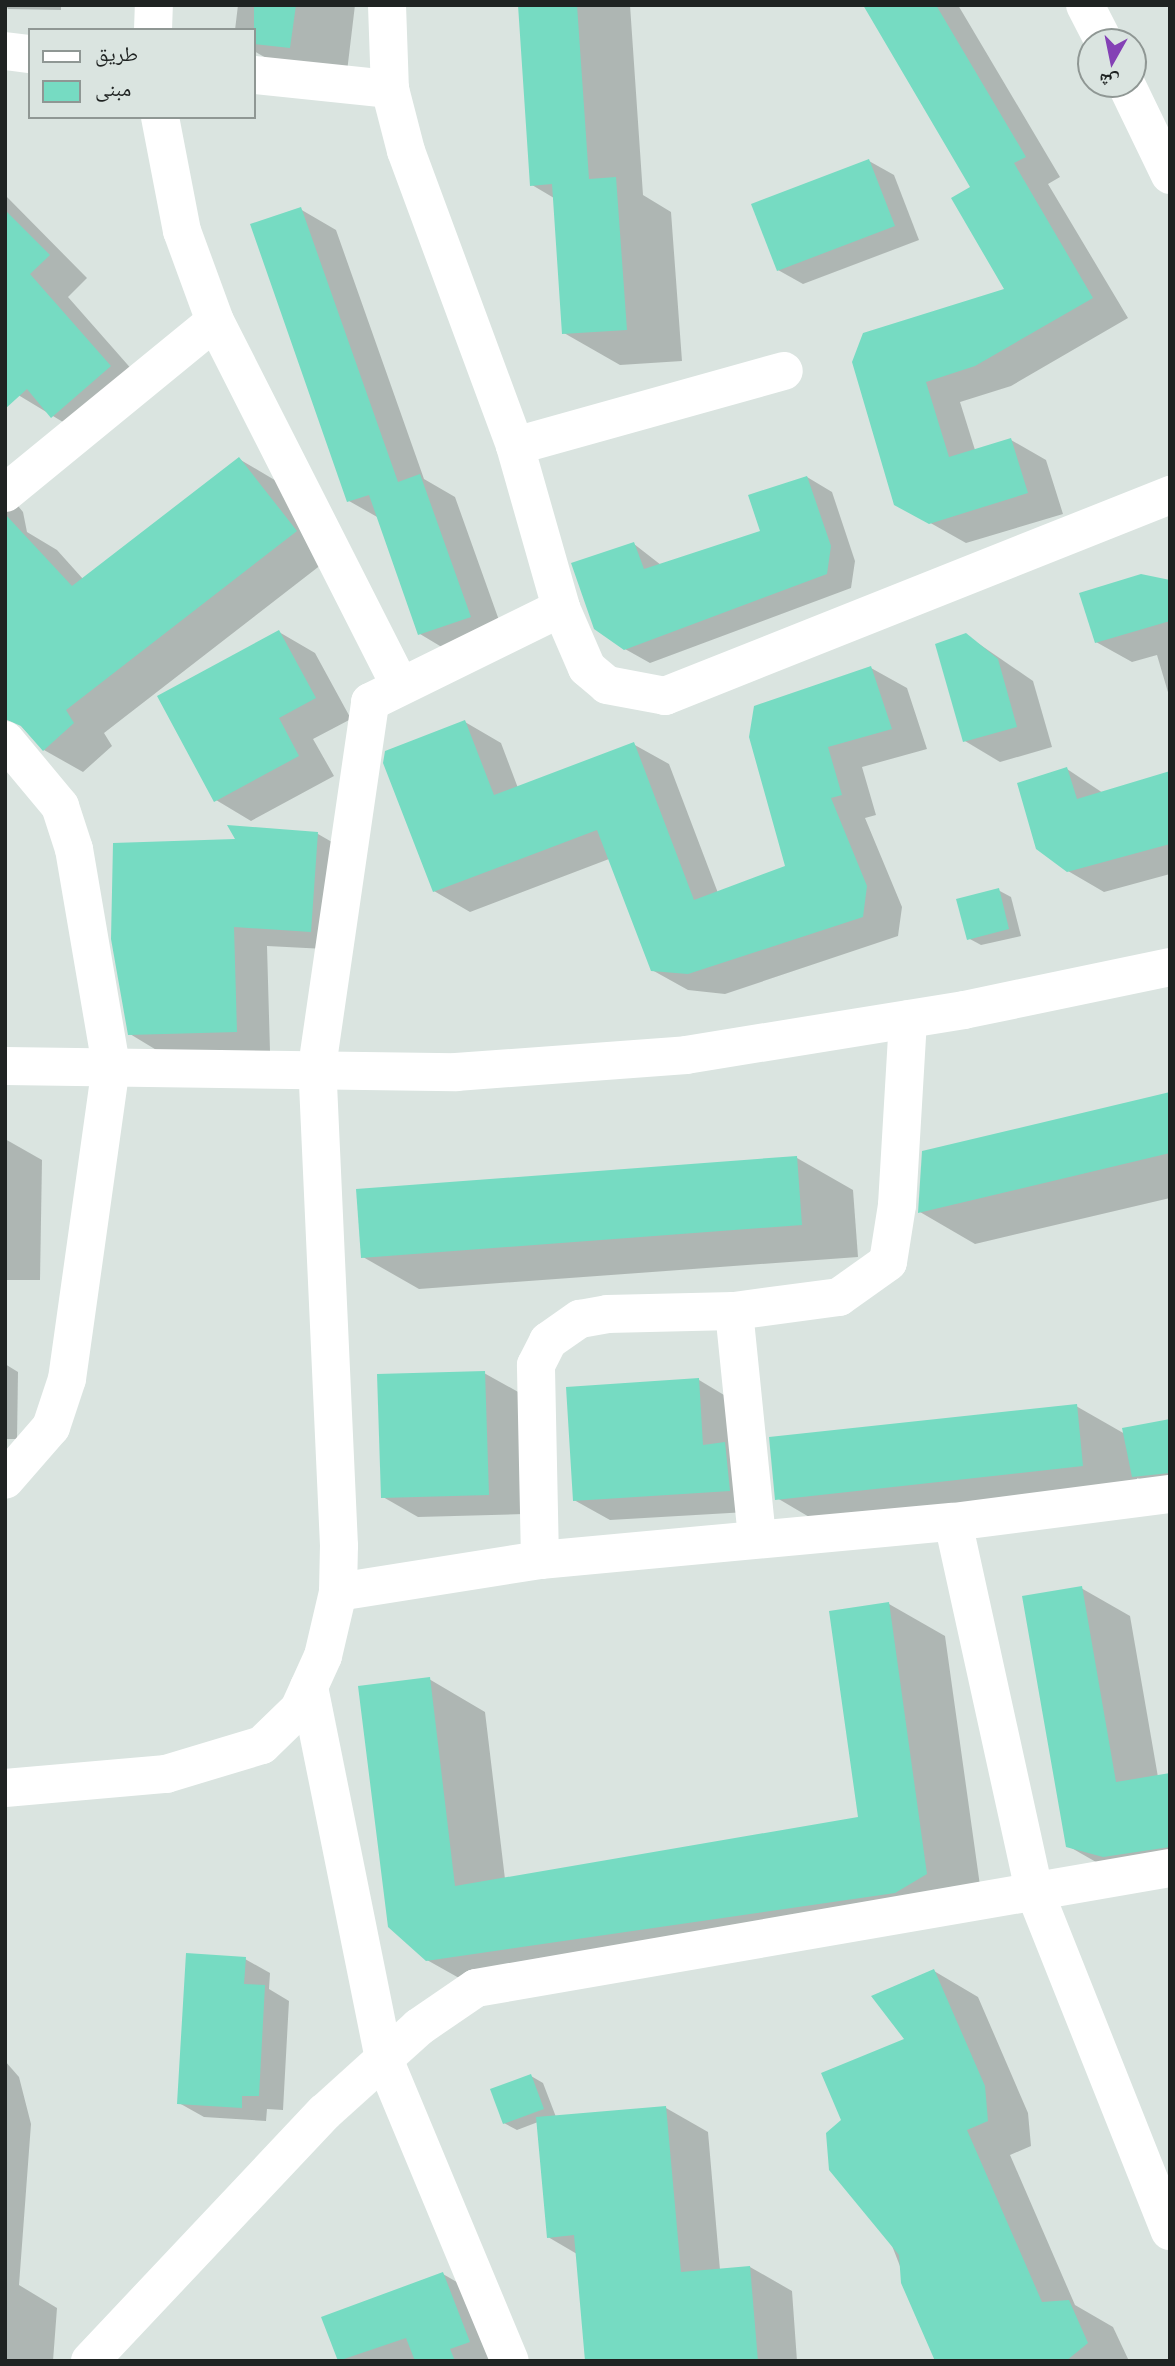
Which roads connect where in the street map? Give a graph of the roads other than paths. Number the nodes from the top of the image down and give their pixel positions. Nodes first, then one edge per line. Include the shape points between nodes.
1 (154, 5) edge
2 (387, 5) edge
3 (1085, 5) edge
4 (153, 28) edge
5 (1097, 28) edge
6 (5, 51) edge
7 (28, 54) edge
8 (256, 75) edge
9 (390, 89) junction
10 (1134, 98) edge
11 (160, 119) edge
12 (1166, 156) edge
13 (215, 321) junction
14 (784, 371) dead end
15 (515, 446) junction
16 (5, 493) edge
17 (1170, 495) edge
18 (561, 608) junction
19 (399, 683) junction
20 (5, 740) edge
21 (1170, 967) edge
22 (908, 1019) junction
23 (5, 1066) edge
24 (111, 1066) junction
25 (317, 1067) junction
26 (734, 1311) junction
27 (5, 1480) edge
28 (1170, 1494) edge
29 (953, 1522) junction
30 (757, 1539) junction
31 (540, 1560) junction
32 (338, 1592) junction
33 (309, 1687) junction
34 (5, 1788) edge
35 (1170, 1868) edge
36 (1034, 1891) junction
37 (384, 2059) junction
38 (1170, 2231) edge
39 (90, 2361) edge
40 (510, 2361) edge

1 - 4 street
2 - 9 street
3 - 5 street
6 - 7 street
8 - 9 street
9 - 15 street via 406,151
10 - 12 street
11 - 13 street via 182,231
13 - 16 street
13 - 19 street
14 - 15 street
15 - 18 street
17 - 18 street via 665,695 607,685 587,668
18 - 19 street
19 - 25 street via 370,702 362,721
20 - 24 street via 60,806 74,849
21 - 22 street
22 - 25 street via 686,1055 456,1072
22 - 26 street via 897,1205 888,1262 839,1297
23 - 24 street
24 - 25 street
24 - 27 street via 67,1379 51,1427
25 - 32 street
26 - 30 street
26 - 31 street via 607,1314 580,1320 548,1340 536,1365
28 - 29 street
29 - 30 street
29 - 36 street
30 - 31 street
31 - 32 street
32 - 33 street
33 - 34 street via 299,1709 261,1745 166,1774
33 - 37 street
35 - 36 street
36 - 37 street via 497,1980 439,2012
36 - 38 street
37 - 39 street
37 - 40 street

